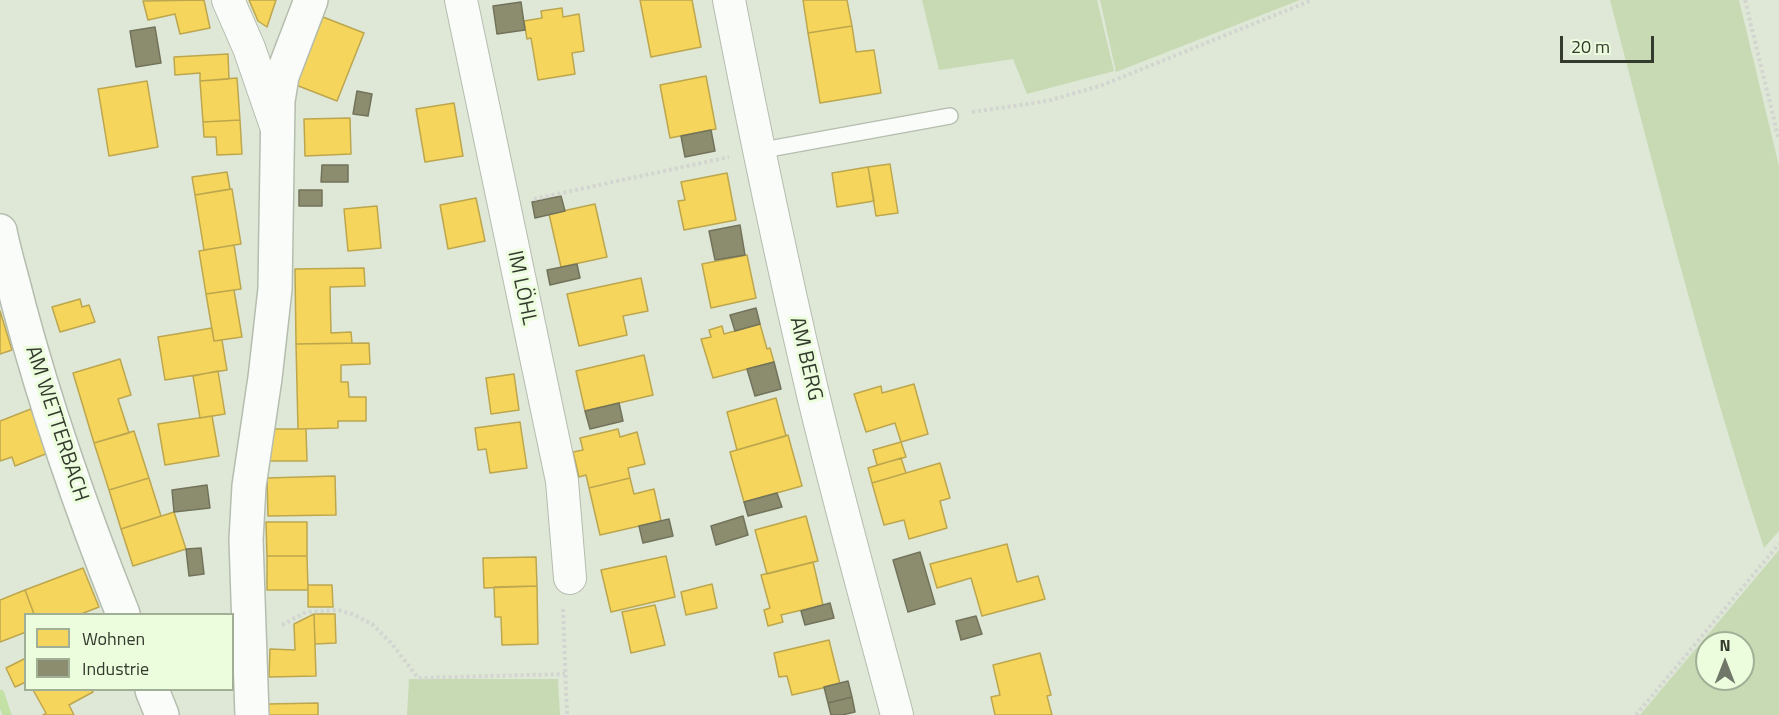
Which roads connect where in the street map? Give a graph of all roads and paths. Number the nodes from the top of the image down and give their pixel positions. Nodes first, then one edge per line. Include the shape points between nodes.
1 (228, 0) edge
2 (311, 0) edge
3 (461, 0) edge
4 (729, 0) edge
5 (1312, 0) edge
6 (1745, 0) edge
7 (950, 116) joint
8 (277, 129) junction
9 (1779, 140) edge
10 (758, 151) junction
11 (504, 206) junction
12 (0, 231) edge
13 (1779, 544) edge
14 (570, 578) joint
15 (122, 613) edge
16 (249, 628) junction
17 (565, 674) junction
18 (152, 691) edge
19 (162, 715) edge
20 (252, 715) edge
21 (567, 715) edge
22 (897, 715) edge
23 (1636, 715) edge

1 - 8 street
2 - 8 street via 282,76
3 - 11 street, IM LÖHL
4 - 10 street, AM BERG
5 - 7 path via 1100,86 1047,101
6 - 9 path
7 - 10 lane
8 - 16 street via 275,290 247,514
10 - 11 path
10 - 22 street, AM BERG via 811,387
11 - 14 street, IM LÖHL via 562,482
12 - 15 street, AM WETTERBACH via 51,414
13 - 23 path
14 - 17 path via 562,585
16 - 17 path via 282,625 306,612 338,609 372,624 418,678
16 - 20 street
17 - 21 path
18 - 19 street

